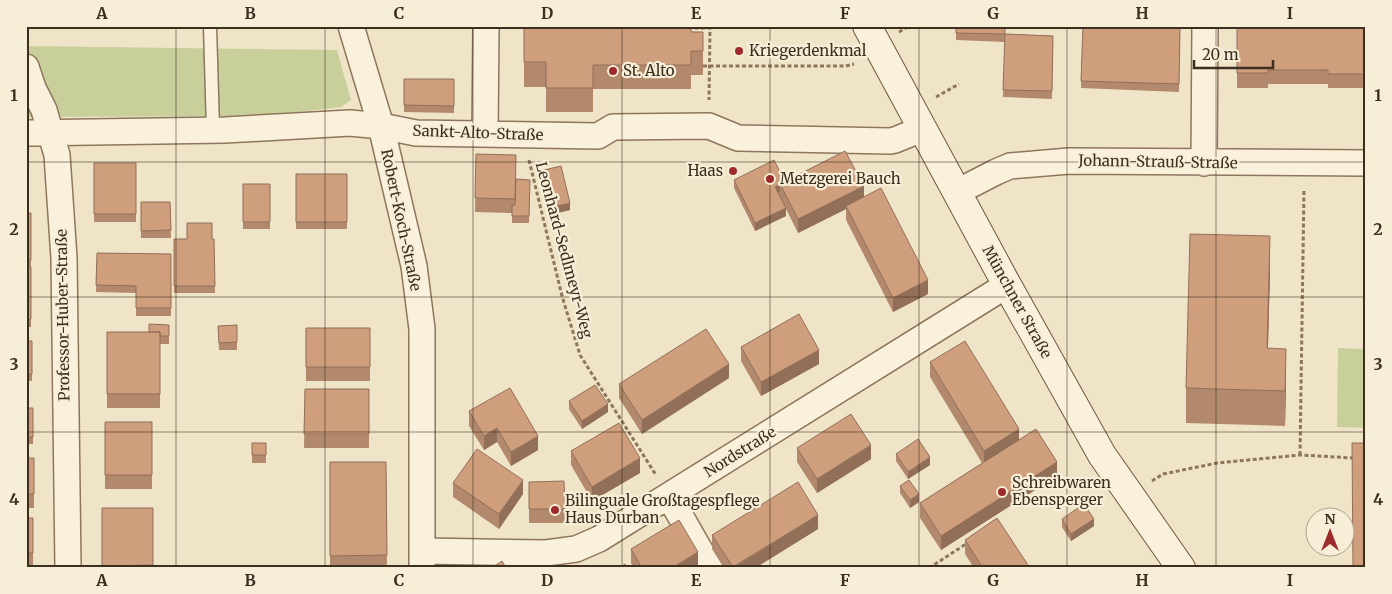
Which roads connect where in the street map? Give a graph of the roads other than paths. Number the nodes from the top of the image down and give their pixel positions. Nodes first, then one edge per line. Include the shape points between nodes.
1 (210, 26) edge
2 (351, 26) edge
3 (486, 26) edge
4 (867, 26) edge
5 (1205, 26) edge
6 (26, 67) edge
7 (381, 126) junction
8 (922, 129) junction
9 (213, 130) junction
10 (26, 133) edge
11 (51, 133) junction
12 (485, 134) junction
13 (1204, 163) junction
14 (1366, 163) edge
15 (957, 192) junction
16 (1007, 285) junction
17 (669, 496) junction
18 (423, 559) edge
19 (68, 568) edge
20 (710, 568) edge
21 (1181, 568) edge

1 - 9 lane
2 - 7 street, Robert-Koch-Straße
3 - 12 street
4 - 8 main road, Münchner Straße
5 - 13 street
6 - 11 street, Professor-Huber-Straße
7 - 9 street, Sankt-Alto-Straße via 350,123
7 - 12 street, Sankt-Alto-Straße via 416,133
7 - 18 street, Robert-Koch-Straße via 414,266 422,329
8 - 12 street, Sankt-Alto-Straße via 890,141 738,138 709,126 613,127 598,136
8 - 15 main road, Münchner Straße
9 - 11 street, Sankt-Alto-Straße
10 - 11 street, Sankt-Alto-Straße
11 - 19 street, Professor-Huber-Straße via 56,155 64,258
13 - 14 street, Johann-Strauß-Straße
13 - 15 street, Johann-Strauß-Straße via 1069,161 1010,166
15 - 16 main road, Münchner Straße
16 - 17 street, Nordstraße
16 - 21 main road, Münchner Straße via 1102,456
17 - 18 street, Nordstraße via 599,539 576,549
17 - 20 street

